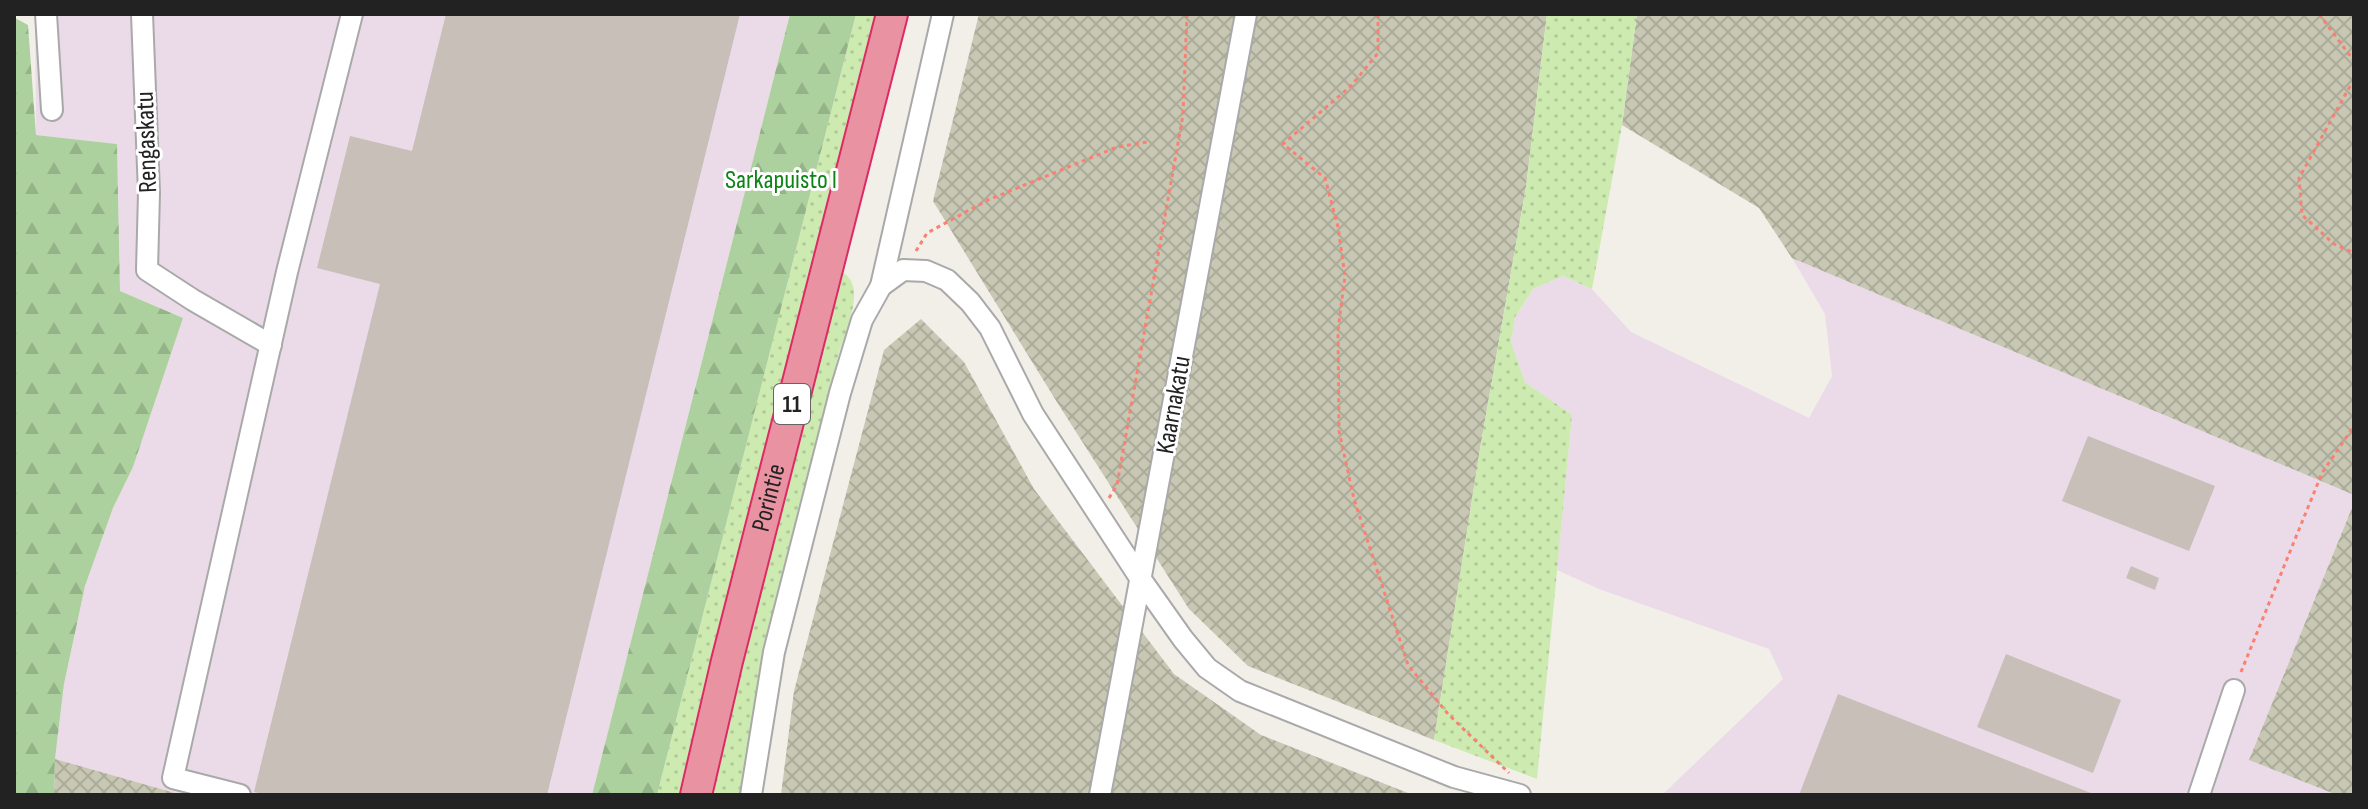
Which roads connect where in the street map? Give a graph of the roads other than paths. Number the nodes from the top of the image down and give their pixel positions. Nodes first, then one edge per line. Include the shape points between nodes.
1 (46, 14) edge
2 (142, 14) edge
3 (352, 14) edge
4 (892, 14) edge
5 (943, 14) edge
6 (1246, 14) edge
7 (52, 110) dead end
8 (881, 286) junction
9 (271, 345) junction
10 (1142, 581) junction
11 (2234, 690) road end
12 (240, 795) edge
13 (696, 795) edge
14 (751, 795) edge
15 (1100, 795) edge
16 (1520, 795) edge
17 (2199, 795) edge

1 - 7 street
2 - 9 street, Rengaskatu via 147,270
3 - 9 street
4 - 13 highway, Porintie / 11
5 - 8 street
6 - 10 street, Kaarnakatu
8 - 10 street via 903,270 926,271 947,280 984,319 1033,414
8 - 14 street via 862,320 840,393 774,652
9 - 12 street via 173,778
10 - 15 street, Kaarnakatu
10 - 16 street via 1207,668 1240,691 1454,777
11 - 17 street

